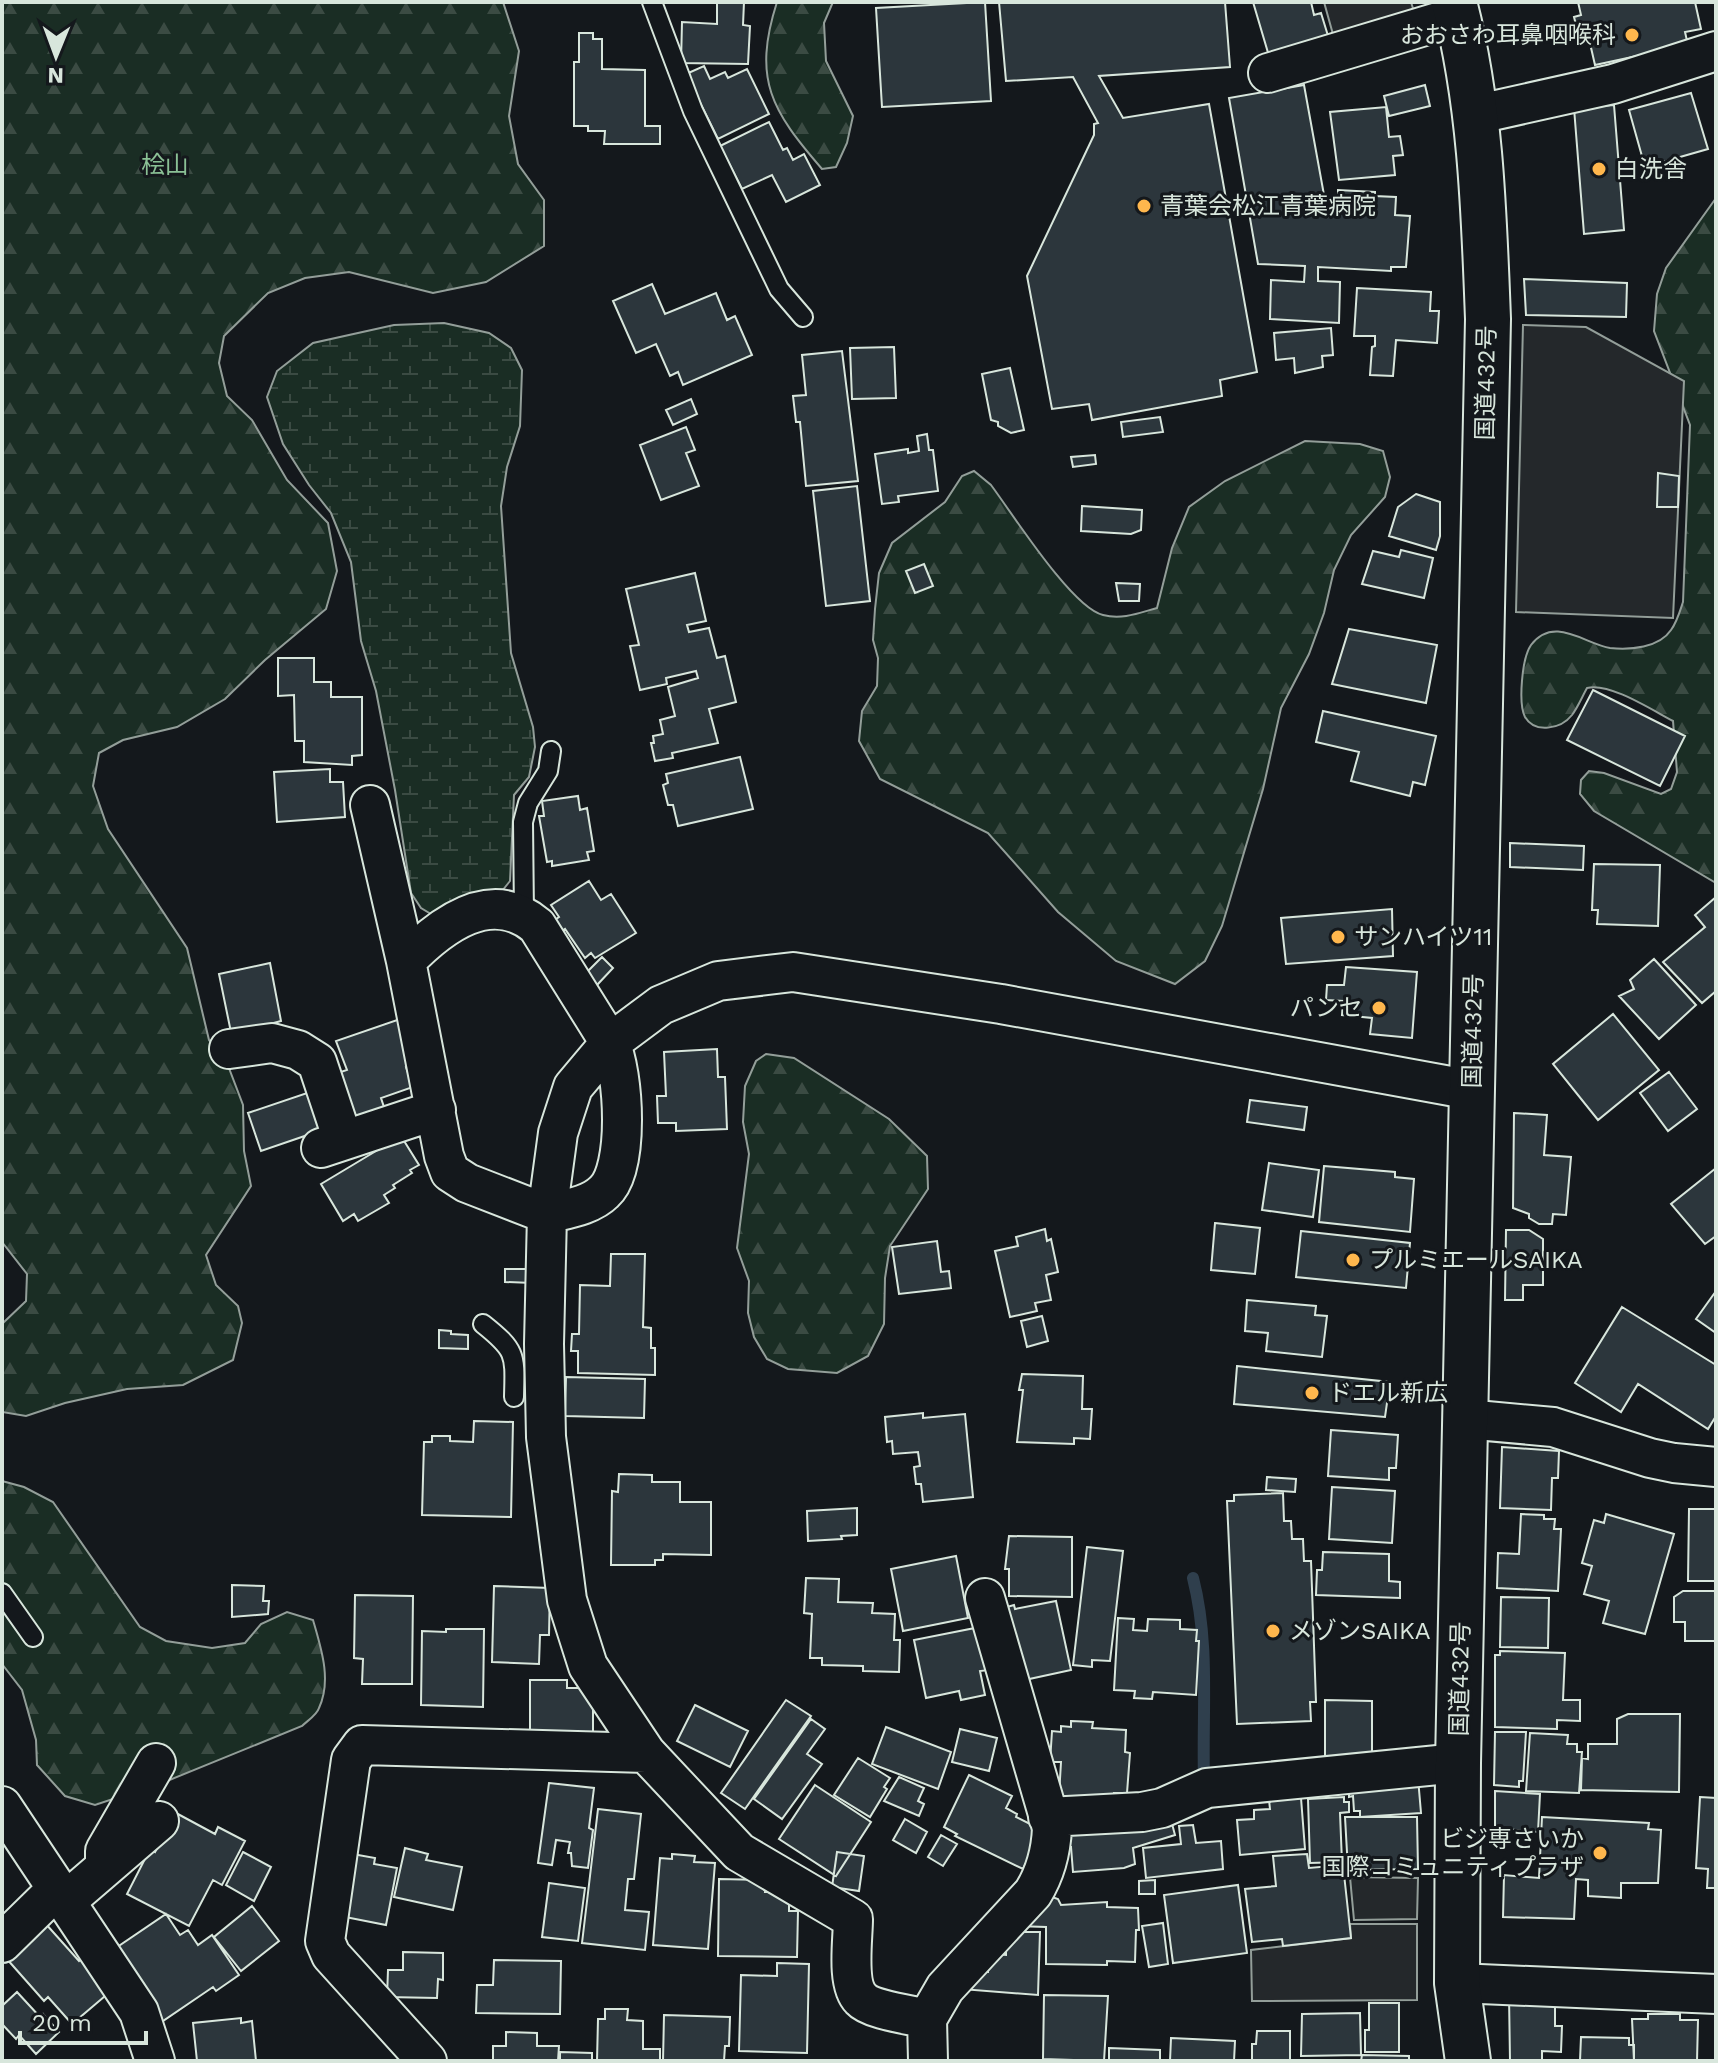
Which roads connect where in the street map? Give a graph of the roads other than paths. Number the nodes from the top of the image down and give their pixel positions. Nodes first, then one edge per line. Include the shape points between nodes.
1 (652, 2) edge
2 (1456, 9) edge
3 (1716, 51) edge
4 (1268, 73) dead end
5 (1474, 115) junction
6 (803, 317) dead end
7 (551, 751) dead end
8 (370, 805) dead end
9 (524, 915) junction
10 (406, 961) junction
11 (610, 1043) junction
12 (229, 1049) dead end
13 (1472, 1090) junction
14 (436, 1110) junction
15 (547, 1214) junction
16 (483, 1324) dead end
17 (514, 1397) dead end
18 (1465, 1419) junction
19 (1716, 1467) edge
20 (2, 1593) edge
21 (985, 1598) dead end
22 (33, 1637) dead end
23 (646, 1753) junction
24 (156, 1763) dead end
25 (1458, 1763) junction
26 (2, 1806) edge
27 (1048, 1817) junction
28 (159, 1821) dead end
29 (105, 1867) junction
30 (62, 1894) junction
31 (2, 1943) edge
32 (1457, 1983) junction
33 (1716, 1994) edge
34 (927, 2019) junction
35 (155, 2061) edge
36 (427, 2061) edge
37 (928, 2061) edge
38 (1468, 2061) edge

1 - 6 lane via 693,111 779,289
2 - 4 street
2 - 5 highway, 国道432号
3 - 5 street via 1613,84
5 - 13 highway, 国道432号 via 1488,319
7 - 9 lane via 548,771 523,822
8 - 10 street
9 - 10 street via 484,911 456,920 430,936
9 - 11 street via 537,926
10 - 14 street
11 - 13 street via 661,1005 718,981 793,972 1001,1004
11 - 15 street via 573,1087 558,1133
11 - 15 street via 621,1098 617,1167 606,1191 587,1203
12 - 14 street via 272,1043 317,1062 331,1144
13 - 18 highway, 国道432号
14 - 15 street via 450,1172
15 - 23 street via 546,1437 567,1600 588,1666
16 - 17 lane via 513,1354
18 - 19 street via 1553,1427 1650,1458
18 - 25 highway, 国道432号
20 - 22 lane
21 - 27 street
23 - 34 street via 739,1852 853,1919 852,1976 861,1999
23 - 36 street via 362,1745 351,1760 325,1941 331,1955
24 - 29 street via 105,1851
25 - 27 street via 1207,1788 1152,1810
25 - 32 highway, 国道432号
26 - 30 street
27 - 34 street via 1052,1848 1042,1877 1012,1918 945,1988
28 - 29 street
29 - 30 street
30 - 31 street
30 - 35 street via 139,2012
32 - 33 street
32 - 38 highway, 国道432号
34 - 37 street

